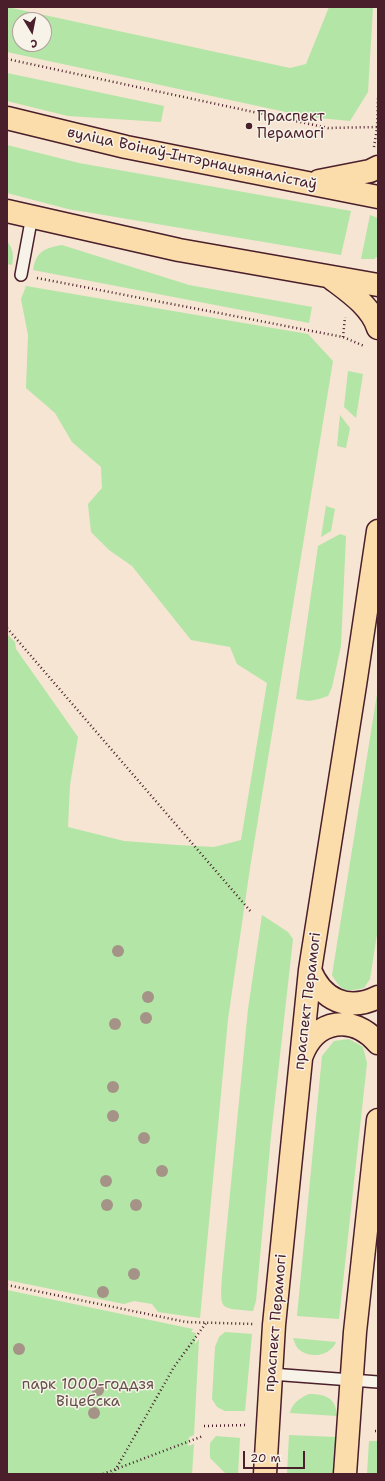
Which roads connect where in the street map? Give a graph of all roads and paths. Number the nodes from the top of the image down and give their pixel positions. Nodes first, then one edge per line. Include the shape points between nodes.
1 (7, 59) edge
2 (378, 98) edge
3 (7, 118) edge
4 (378, 128) edge
5 (375, 160) edge
6 (310, 183) junction
7 (378, 197) edge
8 (7, 211) edge
9 (32, 216) junction
10 (21, 275) joint
11 (330, 277) junction
12 (378, 285) edge
13 (345, 313) dead end
14 (378, 328) edge
15 (343, 337) junction
16 (371, 348) dead end
17 (378, 531) edge
18 (7, 628) edge
19 (252, 913) dead end
20 (310, 970) junction
21 (378, 997) edge
22 (378, 1043) edge
23 (301, 1056) junction
24 (378, 1120) edge
25 (7, 1285) edge
26 (207, 1323) junction
27 (258, 1324) dead end
28 (271, 1374) junction
29 (351, 1380) junction
30 (378, 1382) edge
31 (247, 1425) dead end
32 (204, 1426) dead end
33 (203, 1436) dead end
34 (114, 1470) junction
35 (103, 1474) edge
36 (113, 1474) edge
37 (265, 1474) edge
38 (345, 1474) edge

1 - 4 path via 328,128
2 - 4 path
3 - 6 main road, вуліца Воінаў-Інтэрнацыяналістаў via 126,147
4 - 5 path
5 - 6 main road via 370,171
6 - 7 main road, вуліца Воінаў-Інтэрнацыяналістаў
8 - 9 main road
9 - 10 lane
9 - 11 main road via 179,250
10 - 15 path
11 - 12 main road
11 - 14 main road via 363,304
13 - 15 path
15 - 16 path
17 - 20 main road, праспект Перамогі
18 - 19 path
20 - 21 main road via 320,988 337,1000 358,1004
20 - 23 main road, праспект Перамогі
22 - 23 main road via 361,1028 340,1024 320,1030 305,1046
23 - 28 main road, праспект Перамогі
24 - 29 main road
25 - 26 path via 186,1322
26 - 27 path
26 - 34 path via 174,1367
28 - 29 lane
28 - 37 main road, праспект Перамогі
29 - 30 lane
29 - 38 main road
31 - 32 path
33 - 34 path
34 - 35 path
34 - 36 path

